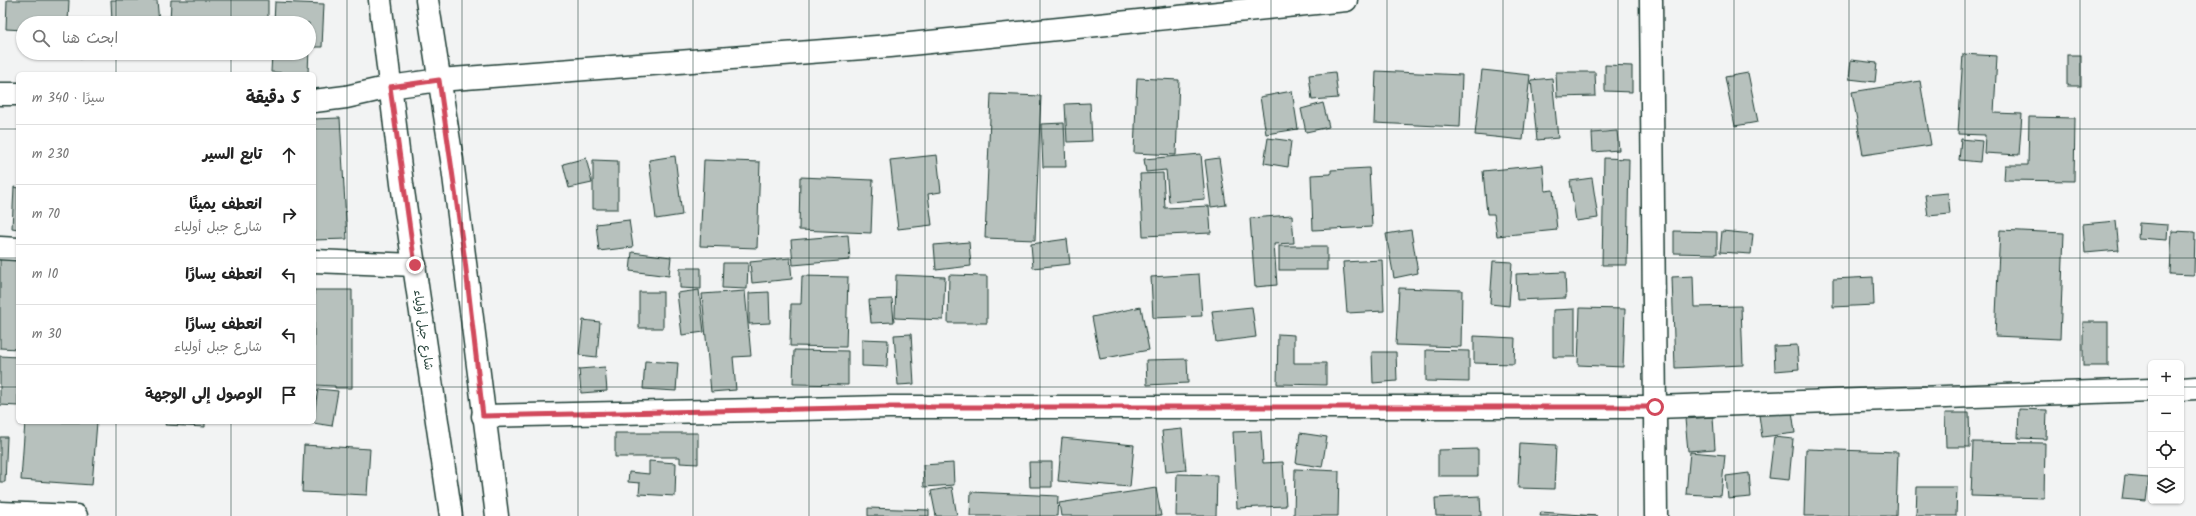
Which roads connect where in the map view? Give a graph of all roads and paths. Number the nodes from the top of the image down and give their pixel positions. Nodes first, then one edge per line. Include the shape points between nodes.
1 (380, 0) edge
2 (427, 0) edge
3 (1346, 0) edge
4 (1651, 0) edge
5 (439, 80) junction
6 (390, 87) junction
7 (0, 94) edge
8 (16, 94) edge
9 (316, 101) edge
10 (0, 248) edge
11 (16, 249) edge
12 (316, 261) edge
13 (415, 265) junction
14 (2196, 388) edge
15 (2184, 389) edge
16 (2148, 390) edge
17 (1655, 407) junction
18 (483, 416) junction
19 (0, 513) edge
20 (76, 516) edge
21 (451, 516) edge
22 (497, 516) edge
23 (1656, 516) edge

1 - 6 street, شارع جبل أولياء
2 - 5 street
3 - 5 street via 890,46
4 - 17 street
5 - 6 street
5 - 18 street via 465,261
6 - 9 street via 346,98
6 - 13 street, شارع جبل أولياء
7 - 8 street
10 - 11 street
12 - 13 street
13 - 21 street, شارع جبل أولياء
14 - 15 street
16 - 17 street
17 - 18 street via 889,407
17 - 23 street
18 - 22 street
19 - 20 street

